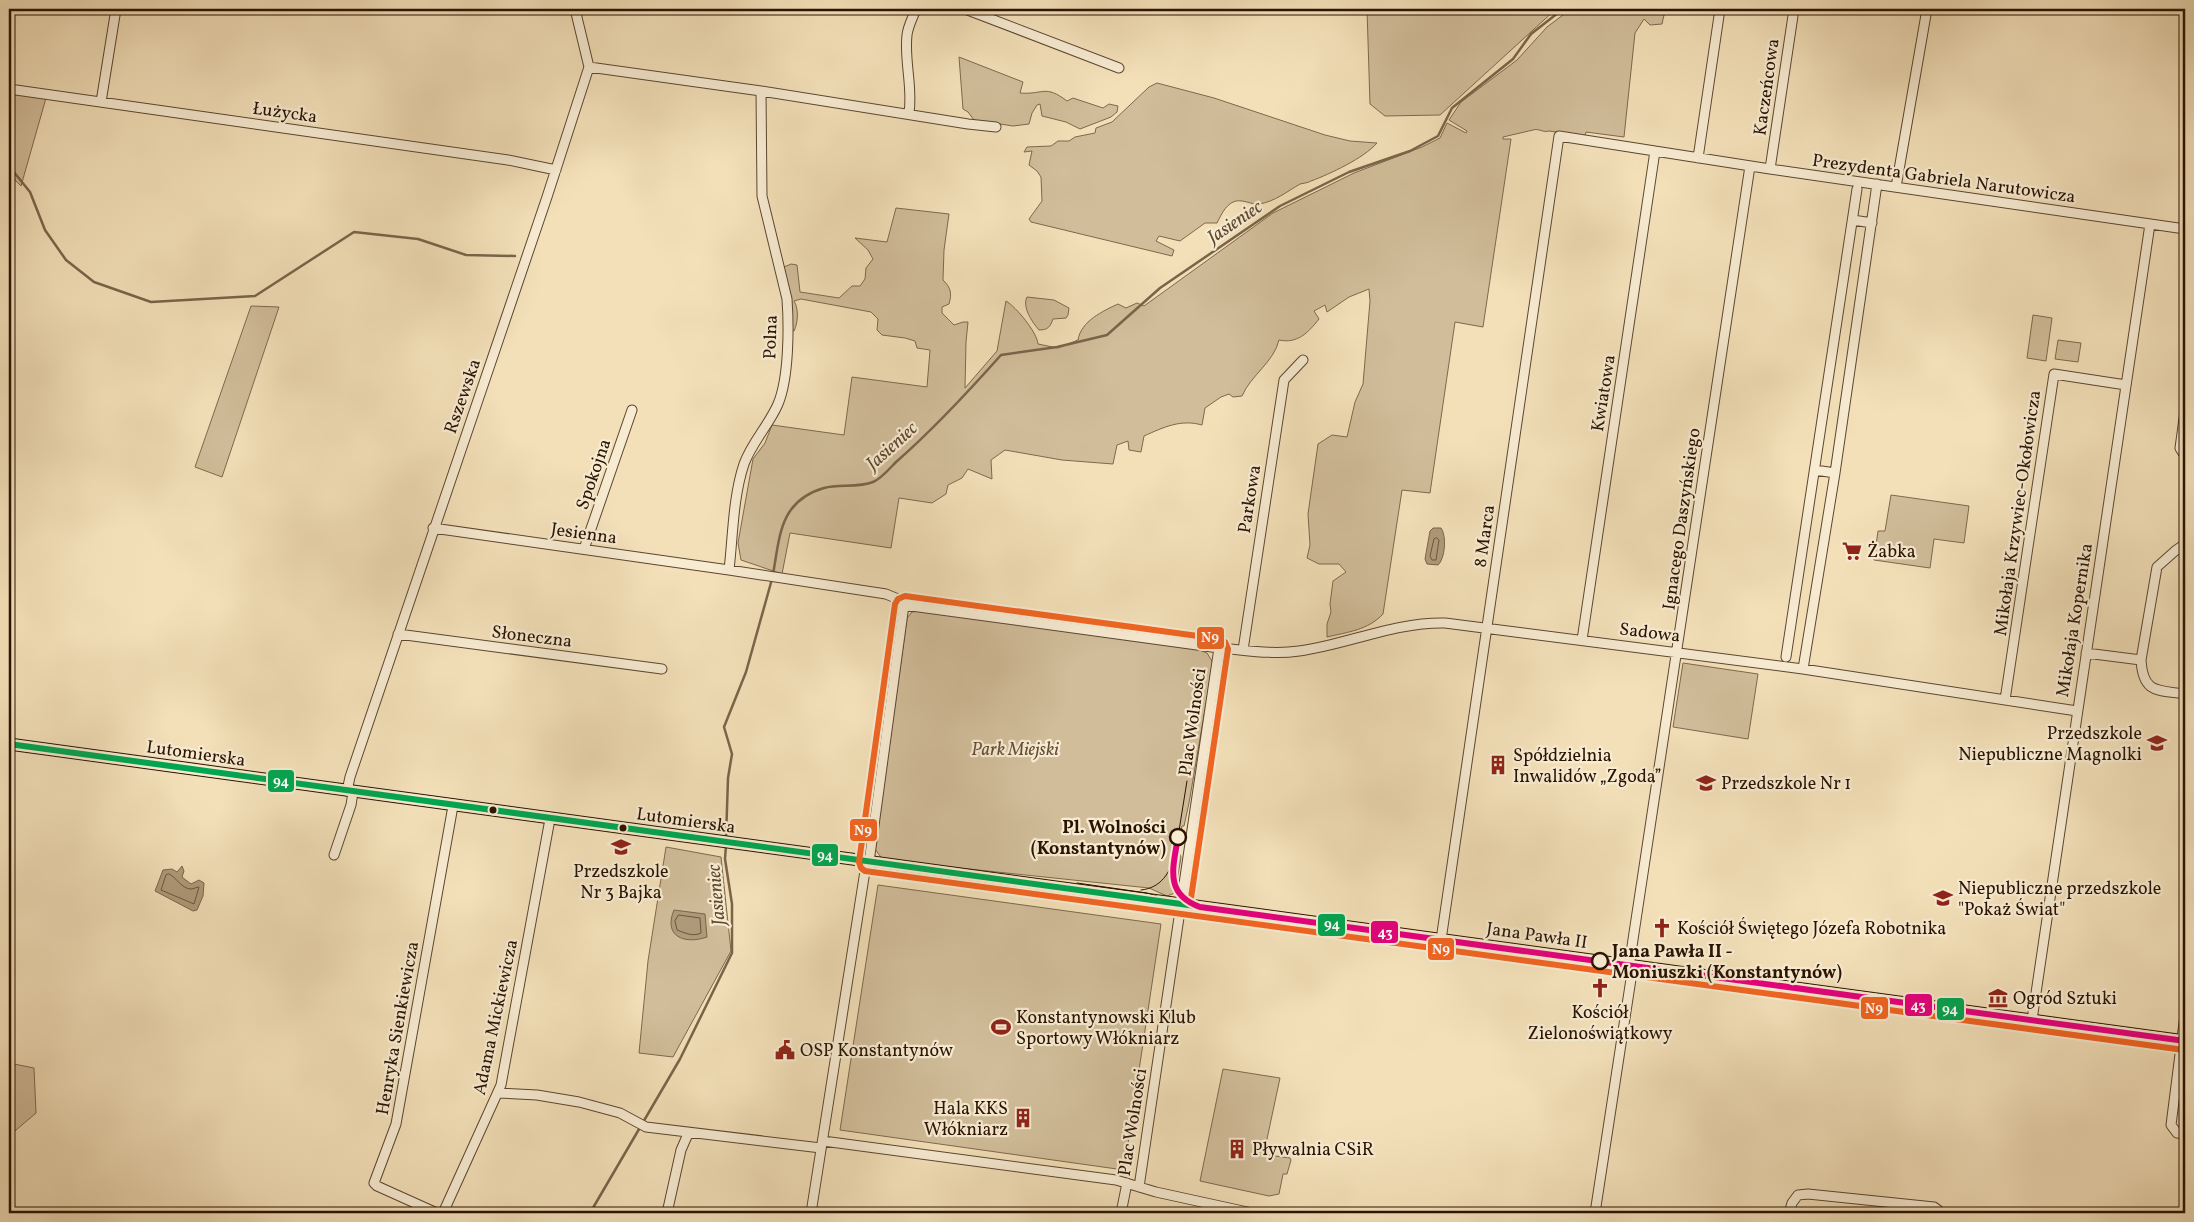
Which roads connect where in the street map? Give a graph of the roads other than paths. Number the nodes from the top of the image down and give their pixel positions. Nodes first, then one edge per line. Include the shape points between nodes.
1 (116, 9) edge
2 (575, 9) edge
3 (916, 9) edge
4 (965, 9) edge
5 (1720, 9) edge
6 (1794, 9) edge
7 (1927, 9) edge
8 (589, 67) junction
9 (1119, 68) dead end
10 (9, 89) edge
11 (761, 91) junction
12 (101, 102) junction
13 (909, 113) junction
14 (996, 127) dead end
15 (1559, 136) joint
16 (1655, 151) junction
17 (1698, 158) junction
18 (1750, 166) junction
19 (1770, 169) junction
20 (556, 170) junction
21 (1877, 184) junction
22 (1896, 187) junction
23 (1857, 189) dead end
24 (1853, 220) junction
25 (1872, 223) junction
26 (2150, 224) junction
27 (2185, 229) edge
28 (1303, 360) dead end
29 (2126, 385) junction
30 (632, 410) dead end
31 (2185, 411) edge
32 (2185, 456) edge
33 (1815, 470) junction
34 (1835, 473) junction
35 (434, 528) junction
36 (2185, 544) edge
37 (584, 549) junction
38 (729, 570) junction
39 (904, 606) junction
40 (1487, 627) junction
41 (398, 634) junction
42 (1582, 640) junction
43 (1219, 648) junction
44 (1243, 650) junction
45 (1678, 652) junction
46 (2086, 653) junction
47 (1786, 657) dead end
48 (2142, 660) junction
49 (662, 669) dead end
50 (1803, 669) junction
51 (2185, 694) edge
52 (2006, 700) junction
53 (2077, 711) junction
54 (9, 744) edge
55 (350, 792) junction
56 (453, 806) junction
57 (550, 819) junction
58 (334, 855) dead end
59 (868, 863) junction
60 (1181, 905) junction
61 (1441, 940) junction
62 (1629, 966) junction
63 (2185, 1015) edge
64 (2032, 1020) junction
65 (2183, 1041) edge
66 (498, 1093) junction
67 (688, 1134) junction
68 (2185, 1134) edge
69 (822, 1145) junction
70 (1127, 1183) junction
71 (1139, 1187) junction
72 (1222, 1210) edge
73 (437, 1213) edge
74 (443, 1213) edge
75 (667, 1213) edge
76 (811, 1213) edge
77 (1121, 1213) edge
78 (1252, 1213) edge
79 (1595, 1213) edge
80 (1789, 1213) edge
81 (1942, 1213) edge

1 - 12 street
2 - 8 street
3 - 13 street via 907,32
4 - 9 street
5 - 17 street
6 - 19 street, Kaczeńcowa
7 - 22 street
8 - 11 street
8 - 20 street, Rszewska
10 - 12 street, Łużycka
11 - 13 street
11 - 38 street, Polna via 762,196 784,282 787,307 784,379 777,406 744,464
12 - 20 street, Łużycka via 508,160
13 - 14 street
15 - 16 street, Prezydenta Gabriela Narutowicza
15 - 40 street, 8 Marca
16 - 17 street, Prezydenta Gabriela Narutowicza
16 - 42 street, Kwiatowa
17 - 18 street, Prezydenta Gabriela Narutowicza
18 - 19 street, Prezydenta Gabriela Narutowicza
18 - 45 street, Ignacego Daszyńskiego
19 - 21 street, Prezydenta Gabriela Narutowicza
20 - 35 street, Rszewska
21 - 22 street, Prezydenta Gabriela Narutowicza
21 - 25 street
22 - 26 street, Prezydenta Gabriela Narutowicza
23 - 24 street
24 - 25 street
24 - 33 street
25 - 34 street
26 - 27 street, Prezydenta Gabriela Narutowicza
26 - 29 street, Mikołaja Kopernika
28 - 44 street, Parkowa via 1284,380
29 - 46 street, Mikołaja Kopernika
29 - 52 street, Mikołaja Krzywiec-Okołowicza via 2054,374
30 - 37 street, Spokojna
31 - 32 street via 2180,448
33 - 34 street
33 - 47 street
34 - 50 street
35 - 37 street, Jesienna
35 - 41 street, Rszewska
36 - 48 street via 2157,567
37 - 38 street, Jesienna
38 - 39 street via 886,594
39 - 43 street, Plac Wolności
39 - 59 street
40 - 42 street, Sadowa
40 - 44 street, Sadowa via 1414,623 1302,651
40 - 61 street, 8 Marca
41 - 49 street, Słoneczna
41 - 55 street, Rszewska via 350,777
42 - 45 street, Sadowa
43 - 44 street, Sadowa
43 - 60 street, Plac Wolności
45 - 50 street, Sadowa
45 - 62 street, Ignacego Daszyńskiego
46 - 48 street
46 - 53 street, Mikołaja Kopernika
48 - 51 street via 2143,676 2153,690
50 - 52 street, Sadowa
52 - 53 street, Sadowa
53 - 64 street, Mikołaja Kopernika
54 - 55 main road, Lutomierska
55 - 56 main road, Lutomierska
55 - 58 street, Rszewska via 351,805
56 - 57 main road, Lutomierska
56 - 73 street, Henryka Sienkiewicza via 396,1124 374,1183
57 - 59 main road, Lutomierska
57 - 66 street, Adama Mickiewicza
59 - 60 main road, Lutomierska
59 - 69 street
60 - 61 main road, Jana Pawła II
60 - 71 street, Plac Wolności
61 - 62 main road, Jana Pawła II
62 - 64 main road, Jana Pawła II
62 - 79 street, Ignacego Daszyńskiego via 1631,979
63 - 65 street
64 - 65 main road, Jana Pawła II
65 - 68 street via 2171,1125 2177,1132
66 - 67 street, Plac Wolności via 579,1102 620,1113 646,1127
66 - 74 street, Adama Mickiewicza
67 - 69 street, Plac Wolności
67 - 75 street via 681,1150
69 - 70 street, Plac Wolności
69 - 76 street
70 - 71 street, Plac Wolności
70 - 77 street
71 - 72 street
72 - 78 street
80 - 81 street via 1798,1195 1808,1194 1934,1207

